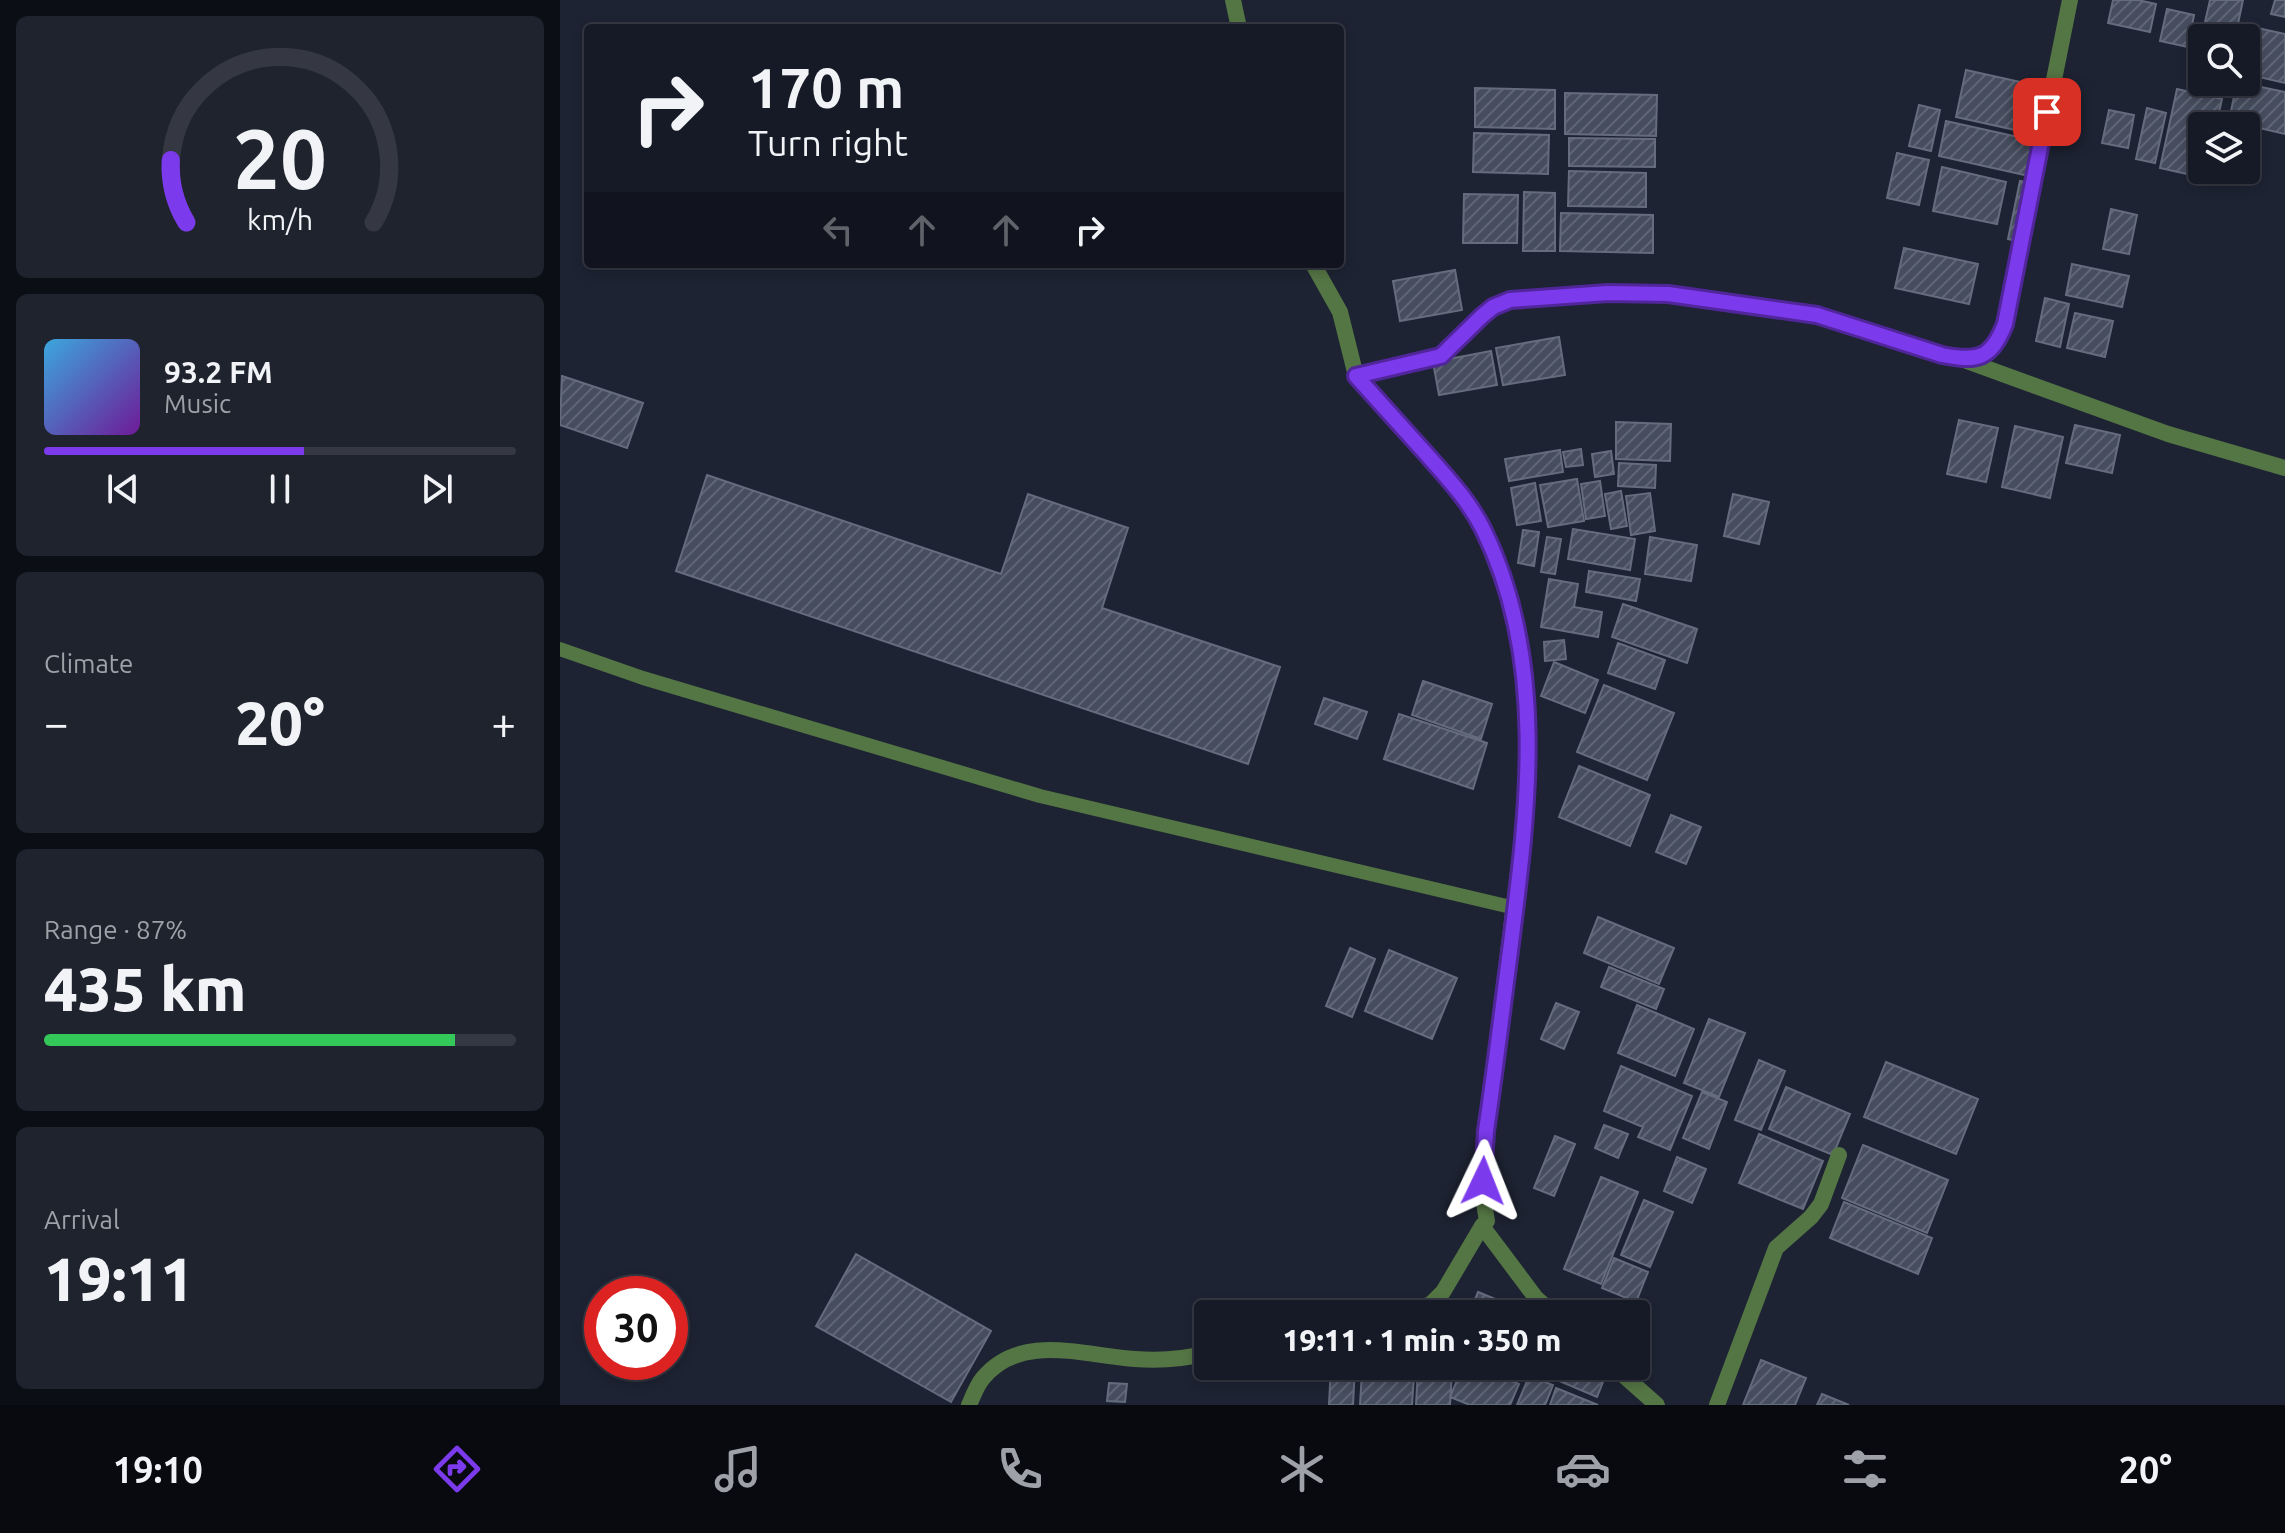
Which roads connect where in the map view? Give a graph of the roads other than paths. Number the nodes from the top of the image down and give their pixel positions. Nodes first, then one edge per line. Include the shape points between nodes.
1 (1233, 0) edge
2 (2070, 0) edge
3 (1238, 24) edge
4 (1315, 268) edge
5 (1962, 359) junction
6 (1356, 376) junction
7 (2285, 468) edge
8 (560, 649) edge
9 (1515, 908) junction
10 (1839, 1155) dead end
11 (1482, 1226) junction
12 (1435, 1300) edge
13 (1538, 1300) edge
14 (1194, 1356) edge
15 (1629, 1380) edge
16 (969, 1405) edge
17 (1657, 1405) edge
18 (1717, 1405) edge

1 - 3 street
2 - 5 street via 2005,324 1989,352
4 - 6 street via 1340,312
5 - 6 street via 1817,315 1668,294 1608,293 1510,300 1493,307 1441,356
5 - 7 street via 2168,434
6 - 9 street via 1466,499 1512,607 1527,703 1527,800
8 - 9 lane via 1040,796
9 - 11 street via 1486,1131 1487,1221
10 - 18 street via 1821,1204 1776,1248
11 - 12 street
11 - 13 street
14 - 16 street via 1136,1359 1046,1349 1015,1355 982,1379
15 - 17 street

